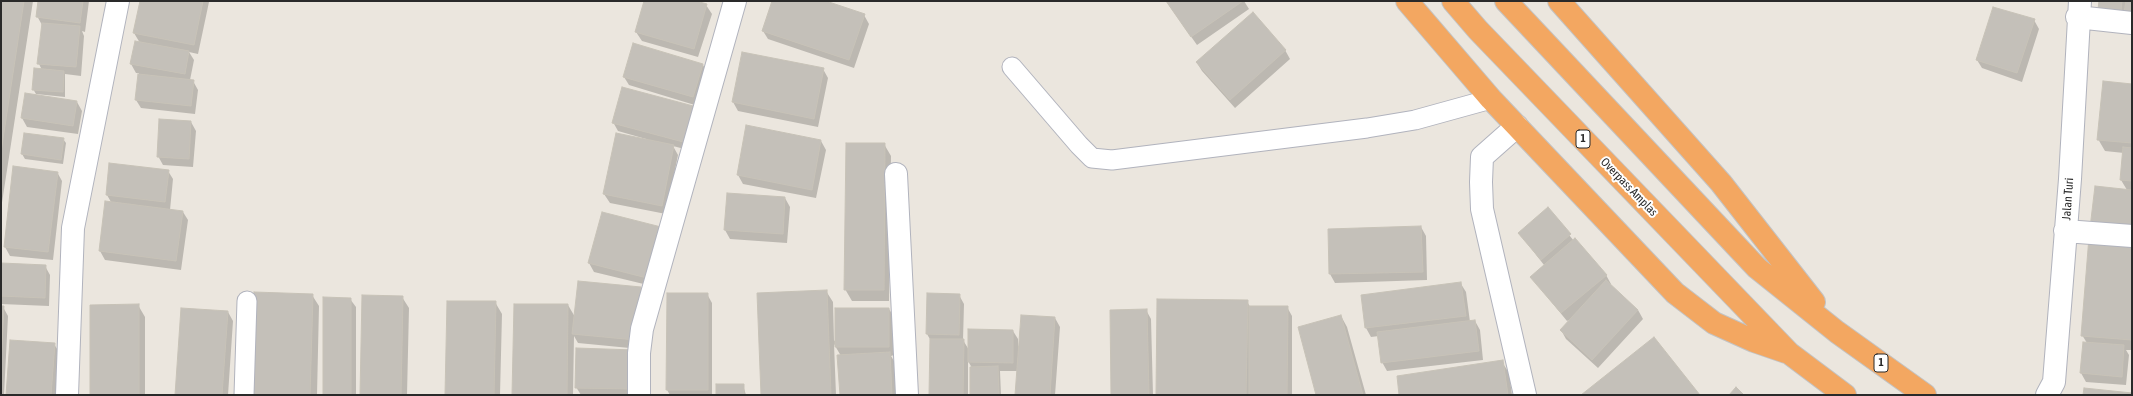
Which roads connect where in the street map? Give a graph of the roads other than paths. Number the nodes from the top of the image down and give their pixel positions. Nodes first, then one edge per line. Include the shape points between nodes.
1 (118, 1) edge
2 (735, 1) edge
3 (1407, 1) edge
4 (1453, 1) edge
5 (1506, 1) edge
6 (1559, 1) edge
7 (2078, 9) edge
8 (2132, 23) edge
9 (1012, 67) dead end
10 (1491, 99) junction
11 (1517, 126) junction
12 (896, 174) dead end
13 (2065, 232) junction
14 (2132, 236) edge
15 (247, 301) dead end
16 (1836, 332) junction
17 (1790, 353) junction
18 (67, 395) edge
19 (244, 395) edge
20 (639, 395) edge
21 (907, 395) edge
22 (1525, 395) edge
23 (1845, 395) edge
24 (1925, 395) edge
25 (2047, 395) edge

1 - 18 street via 73,228
2 - 20 street via 642,329
3 - 10 highway
4 - 17 highway, Overpass Amplas / 1
5 - 16 highway, 1 via 1740,251 1757,268
6 - 16 highway via 1721,183
7 - 8 street
7 - 13 street, Jalan Turi
9 - 10 lane via 1092,158 1112,160 1374,127 1415,120
10 - 11 highway
11 - 17 highway via 1674,293 1714,323 1754,341
11 - 22 street via 1482,157 1481,182 1482,209
12 - 21 street
13 - 14 street
13 - 25 street, Jalan Turi via 2054,382
15 - 19 lane
16 - 24 highway, 1
17 - 23 highway, 1

